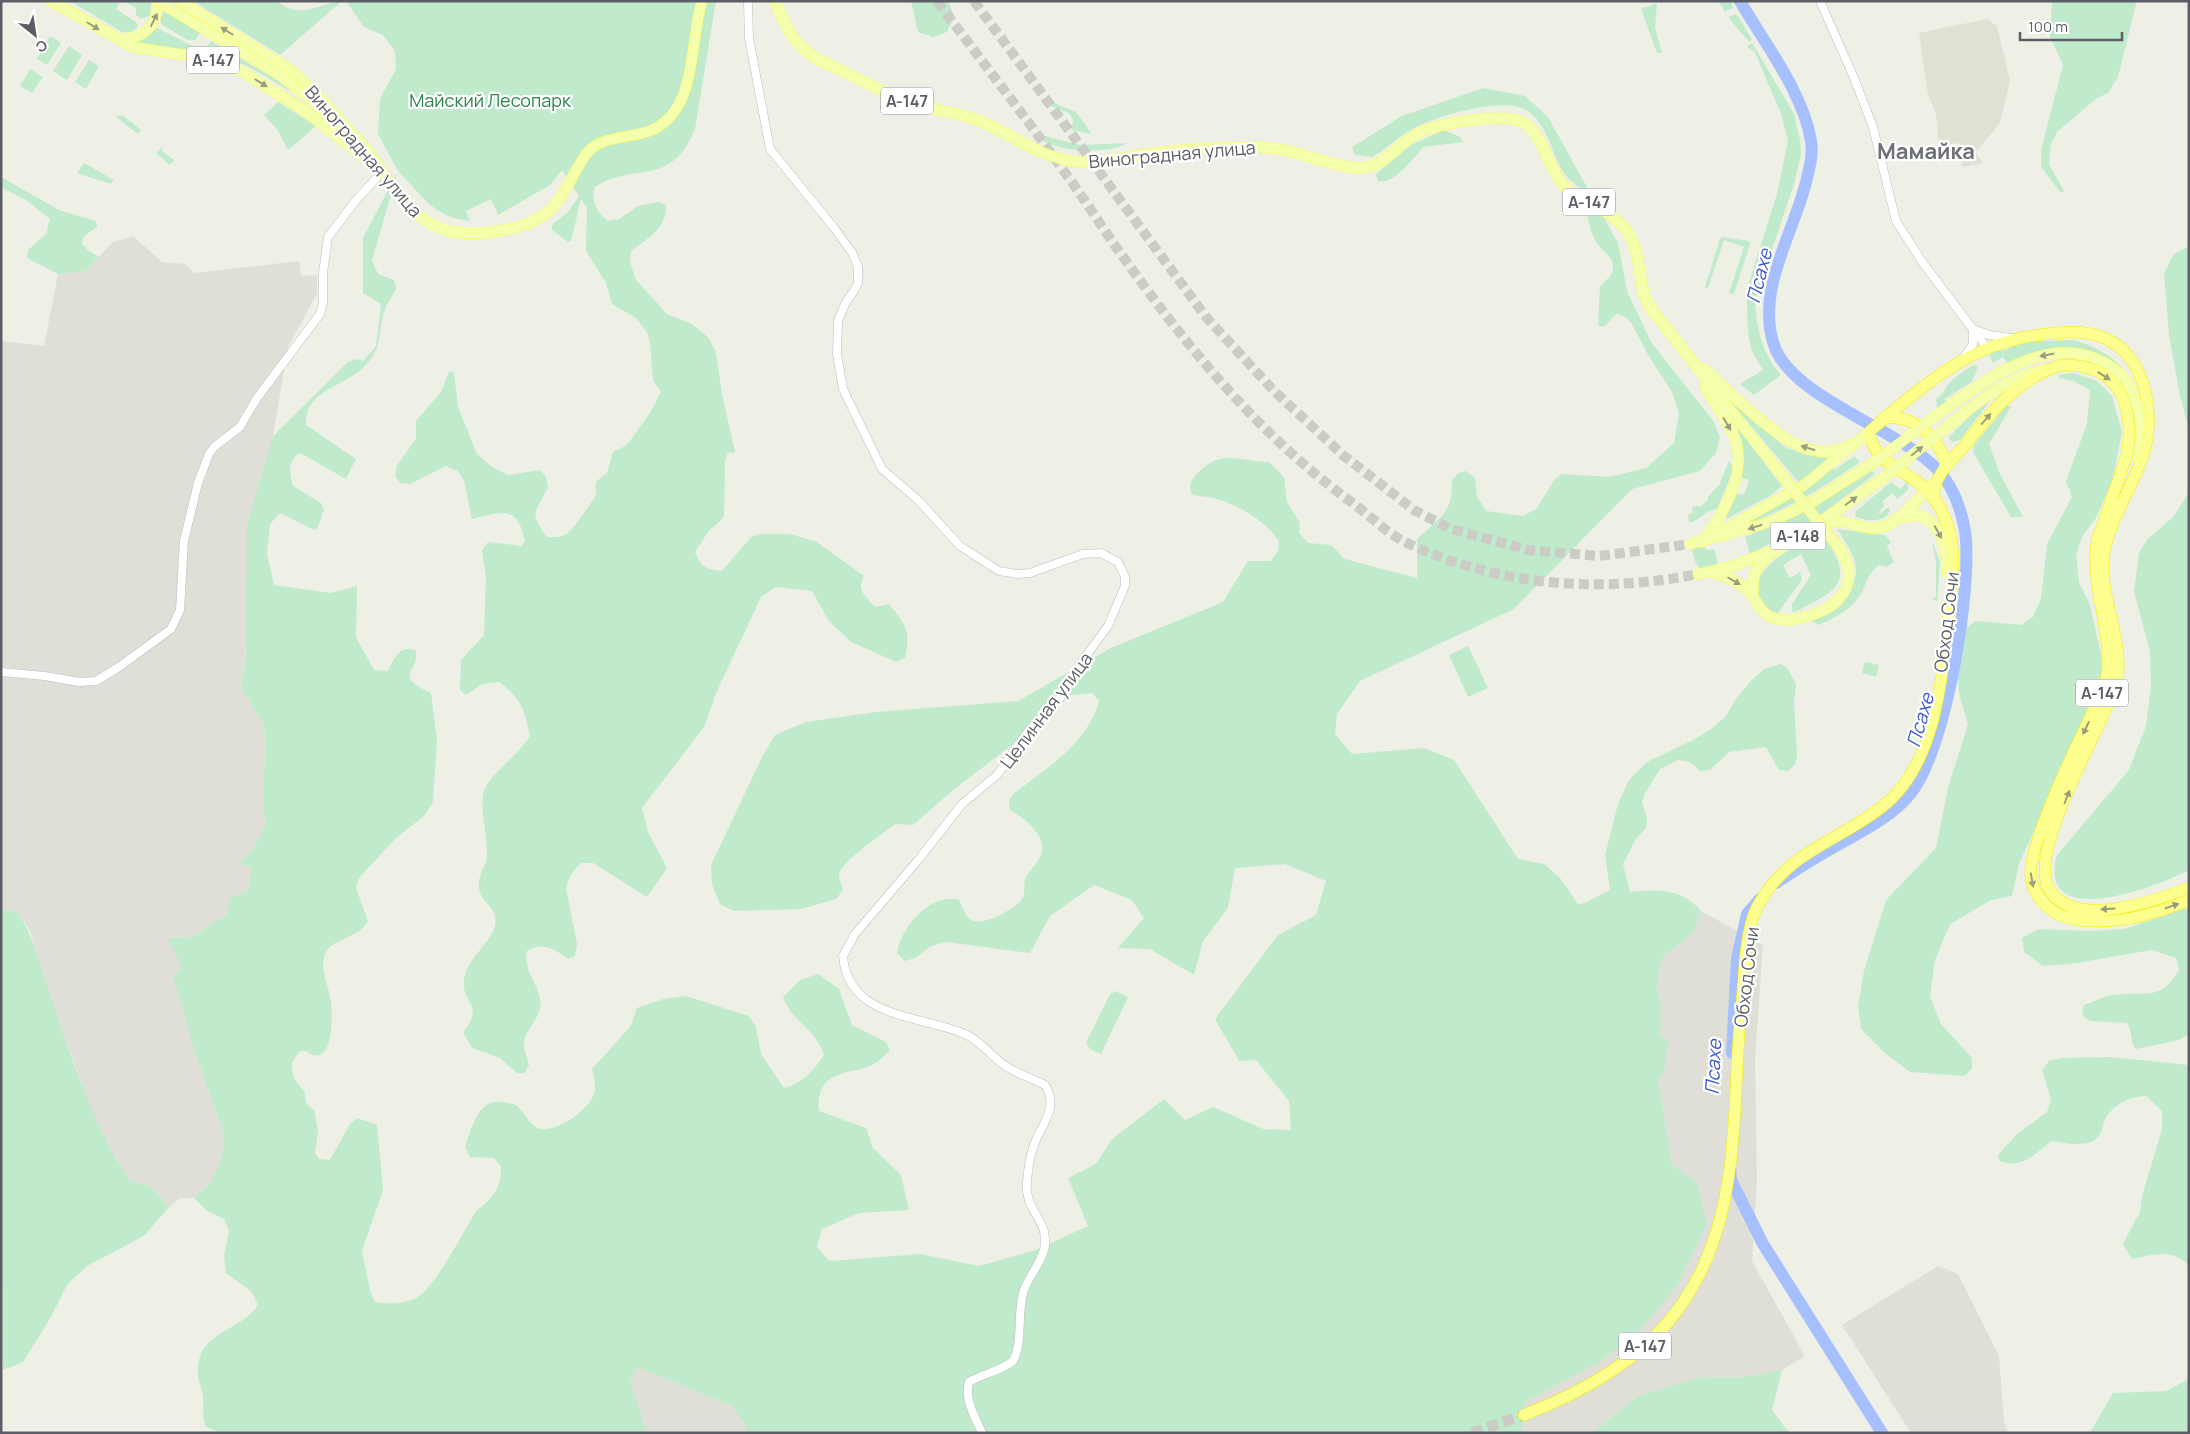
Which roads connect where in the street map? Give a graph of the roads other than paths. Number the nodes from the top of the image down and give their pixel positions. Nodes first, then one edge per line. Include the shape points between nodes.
1 (51, 1) edge
2 (59, 1) edge
3 (157, 1) edge
4 (180, 1) edge
5 (702, 1) edge
6 (748, 1) edge
7 (774, 1) edge
8 (1820, 1) edge
9 (68, 11) junction
10 (108, 35) junction
11 (381, 170) junction
12 (1973, 329) junction
13 (2021, 338) junction
14 (1987, 348) junction
15 (1684, 352) junction
16 (1957, 365) junction
17 (2058, 366) junction
18 (1910, 398) junction
19 (1938, 414) joint
20 (1885, 417) junction
21 (1913, 423) junction
22 (1948, 426) joint
23 (1869, 432) junction
24 (1855, 444) junction
25 (1942, 472) junction
26 (1914, 479) junction
27 (1930, 494) junction
28 (1898, 518) junction
29 (2112, 526) junction
30 (1702, 542) junction
31 (1691, 544) tunnel mouth
32 (1787, 544) junction
33 (1711, 572) junction
34 (1698, 574) tunnel mouth
35 (1951, 587) junction
36 (1753, 596) junction
37 (1, 672) edge
38 (2189, 888) edge
39 (2189, 900) edge
40 (1524, 1414) tunnel mouth
41 (982, 1433) edge

1 - 9 main road, А-147
2 - 9 main road, А-147
10 -> 3 main road, А-147 via 127,39 145,32 156,17
3 - 11 main road, А-147, bridge via 277,73 314,102
11 -> 4 main road, Виноградная улица / А-147 via 326,103 290,70
5 - 11 main road, Виноградная улица / А-147 via 684,95 676,113 657,129 594,146 554,206 530,223 478,234 449,232 420,217
6 - 41 street, Целинная улица via 749,38 770,149 835,229 858,267 858,283 838,321 837,354 846,398 882,469 918,500 960,546 999,571 1030,573 1082,554 1101,553 1118,562 1125,577 1125,586 1108,626 1080,664 1062,696 1030,729 997,775 962,804 855,934 843,956 848,977 868,1003 967,1035 1016,1073 1045,1085 1051,1098 1049,1115 1033,1148 1026,1184 1028,1202 1042,1226 1046,1244 1024,1290 1013,1361 993,1374 969,1382 969,1402
7 - 15 main road, Виноградная улица / А-147 via 790,35 804,51 817,59 910,102 981,121 1060,159 1078,162 1260,146 1304,153 1359,168 1379,163 1416,134 1485,118 1515,119 1535,132 1562,184 1608,213 1630,235 1645,298
8 - 12 street via 1873,127 1896,221
9 -> 10 main road, А-147
10 -> 11 main road, А-147 via 148,51 227,64 305,111
11 - 37 street via 328,238 320,314 257,398 240,427 209,454 198,483 184,541 180,610 175,623 163,636 119,668 96,680 86,682
12 - 13 street via 1996,337
12 - 14 street
12 - 16 street via 1973,344
13 - 14 highway, А-147
13 - 29 highway, А-147 via 2082,332 2103,337 2127,354 2140,375 2150,424 2143,459
14 - 16 highway, А-147
24 -> 15 main road, А-147 via 1825,452 1800,445 1750,410
15 -> 30 main road via 1738,449 1732,493 1722,515
15 - 36 main road, А-147, bridge via 1836,544 1848,564 1847,589 1840,598 1828,607 1794,620 1770,616
16 - 18 highway, А-147
17 - 22 main road, А-147 via 2018,377 1989,394
25 -> 17 highway via 1998,405 2019,388
17 -> 39 highway, А-147 via 2066,364 2094,369 2117,387 2127,408 2130,440 2095,554 2096,582 2108,657 2106,681 2040,830 2031,876 2040,900 2047,907 2057,915 2080,920 2114,921
18 - 20 highway, А-147
18 - 21 highway
29 -> 19 main road, А-147 via 2139,452 2140,421 2138,404 2125,379 2106,363 2074,353 2041,356 2000,374
19 -> 30 main road, А-148, bridge via 1875,462 1814,501 1772,521
20 - 21 highway
20 - 23 highway, А-147
21 - 25 highway via 1941,449 1946,462
32 -> 22 main road, А-148, bridge via 1886,476
23 - 24 main road, А-147
23 - 26 highway, А-147 via 1873,449
24 - 30 main road, А-147 via 1804,485
25 - 26 highway
25 - 27 highway
26 - 27 highway, А-147
27 - 28 main road
27 - 35 highway, Обход Сочи / А-147 via 1950,533
28 - 32 main road via 1880,528 1834,522
28 -> 35 main road via 1919,515 1936,526 1945,546
38 -> 29 highway, А-147 via 2137,905 2081,909 2059,900 2048,887 2045,876 2045,856 2050,840 2117,681 2118,660 2103,567
30 - 31 main road, А-148
32 - 33 main road, А-148
32 - 36 main road via 1760,563 1754,576
33 - 34 main road, А-148
33 -> 36 main road via 1736,581
35 - 40 highway, Обход Сочи / А-147 via 1936,703 1925,745 1911,774 1882,808 1794,862 1776,879 1757,908 1750,930 1740,1022 1730,1173 1712,1249 1697,1281 1664,1329 1616,1369 1569,1396

